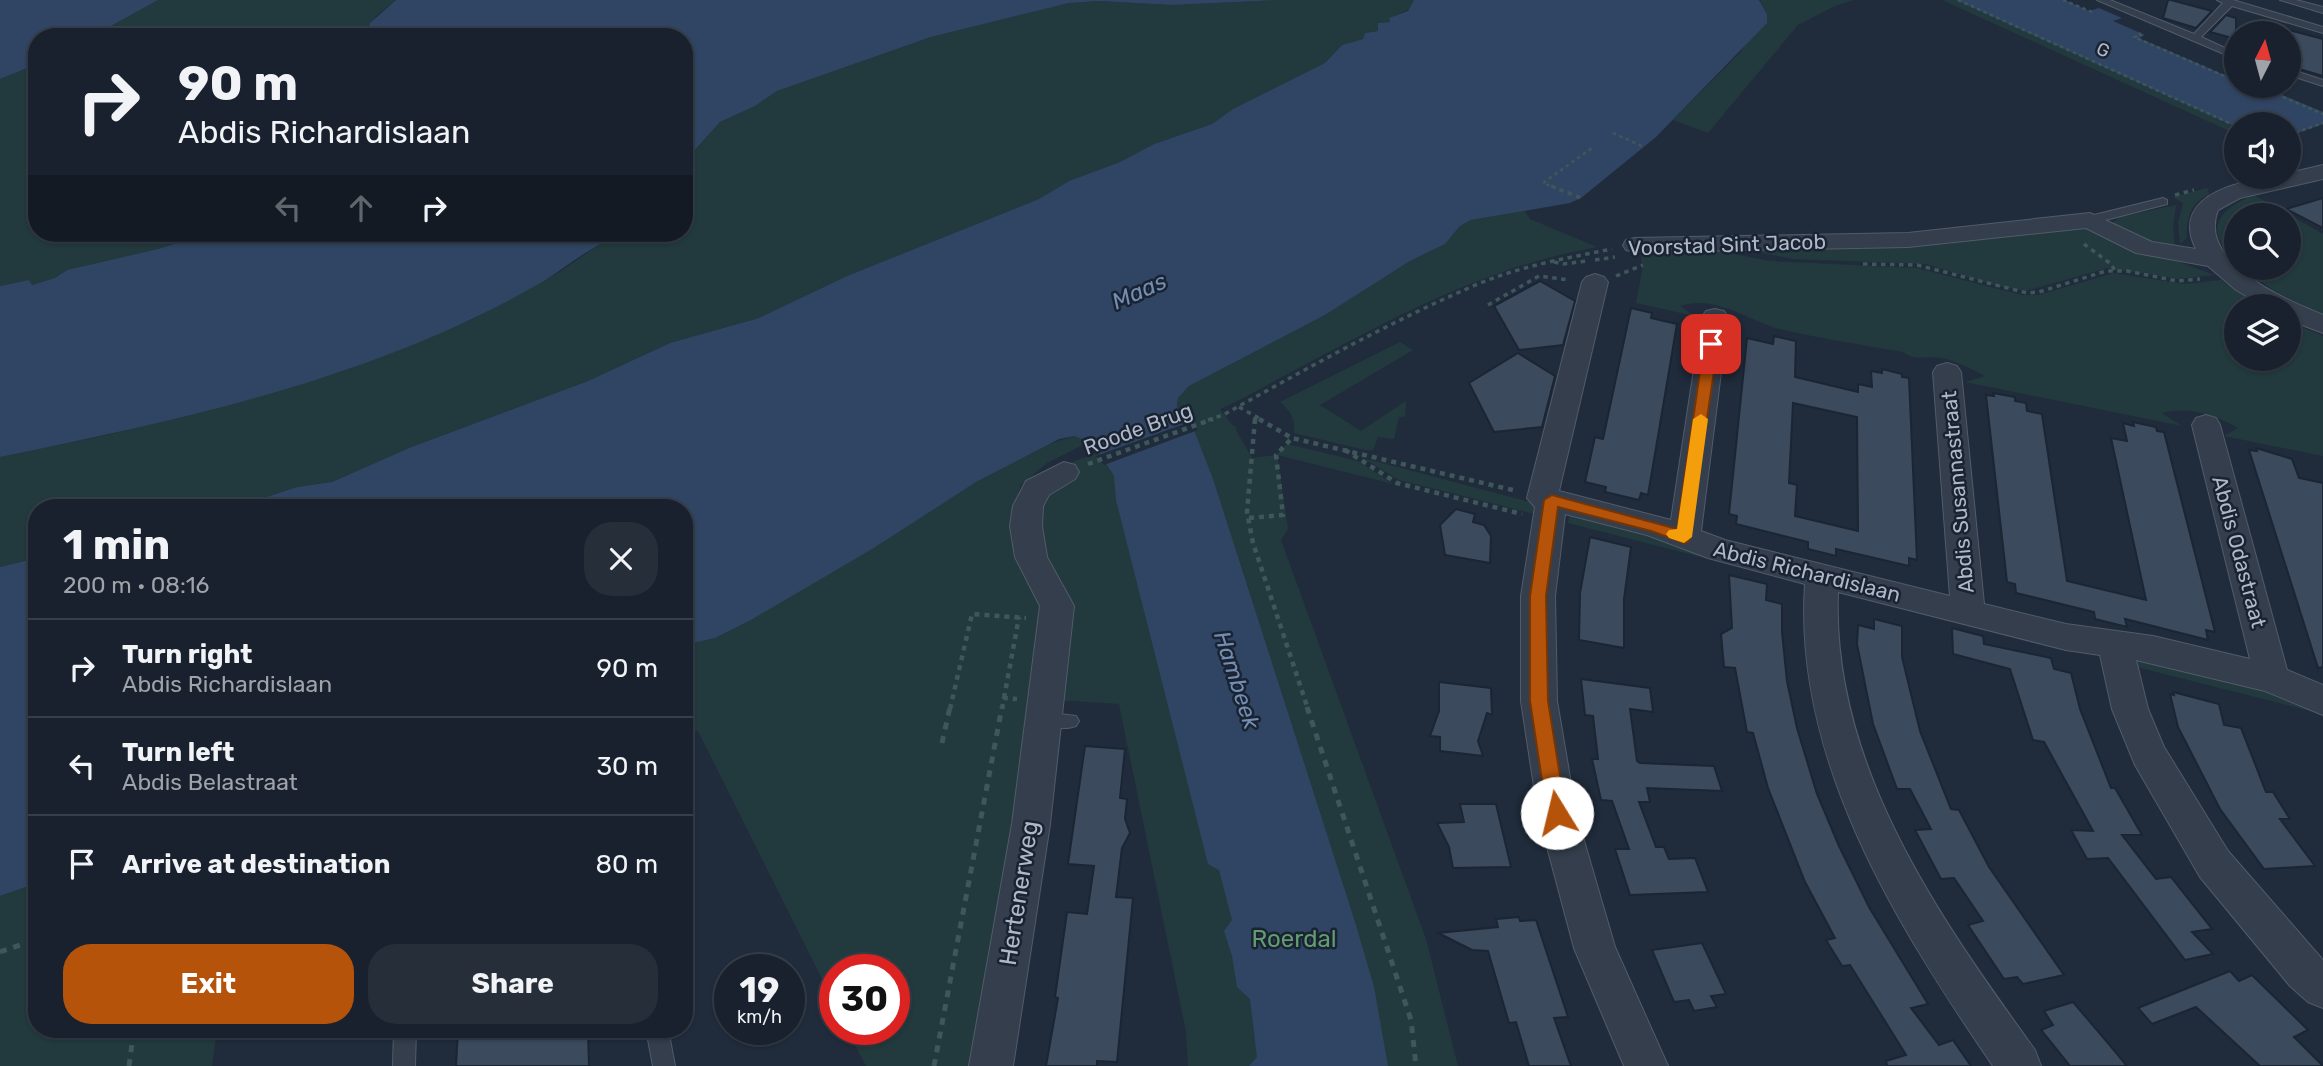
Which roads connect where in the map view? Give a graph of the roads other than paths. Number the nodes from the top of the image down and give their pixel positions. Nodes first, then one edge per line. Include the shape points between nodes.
1 (2285, 0) edge
2 (2226, 1) edge
3 (2101, 5) edge
4 (2323, 10) edge
5 (2323, 30) edge
6 (2195, 38) junction
7 (2224, 51) edge
8 (2301, 76) edge
9 (2323, 83) edge
10 (2323, 172) edge
11 (2163, 202) dead end
12 (2090, 220) junction
13 (1642, 252) road end
14 (2224, 267) edge
15 (2224, 268) edge
16 (2240, 280) edge
17 (1595, 282) road end
18 (2258, 294) edge
19 (2301, 315) edge
20 (1715, 317) dead end
21 (2323, 325) edge
22 (1947, 372) dead end
23 (2206, 425) dead end
24 (1065, 472) road end
25 (1547, 499) junction
26 (1684, 537) junction
27 (1822, 575) junction
28 (1969, 613) junction
29 (2115, 644) junction
30 (2272, 679) junction
31 (2323, 701) edge
32 (2323, 987) edge
33 (405, 1038) edge
34 (659, 1038) edge
35 (404, 1066) edge
36 (664, 1066) edge
37 (991, 1066) edge
38 (1646, 1066) edge
39 (2020, 1066) edge

1 - 4 lane
2 - 5 lane
2 - 6 lane
3 - 6 lane
6 - 7 lane
8 - 9 lane
10 - 14 street via 2232,193 2208,206 2201,228 2207,247
11 - 12 lane
12 - 13 street, Voorstad Sint Jacob via 1908,240
12 - 15 street via 2145,248
16 - 18 street
17 - 25 street
19 - 21 street
20 - 26 street
22 - 28 street, Abdis Susannastraat
23 - 30 street, Abdis Odastraat
24 - 37 street, Hertenerweg via 1037,488 1028,506 1031,557 1057,606 1048,713
25 - 26 street, Abdis Richardislaan
25 - 38 street via 1538,596 1539,701 1557,813 1595,948
26 - 27 street, Abdis Richardislaan via 1718,550
27 - 28 street, Abdis Richardislaan
27 - 39 street via 1820,638 1833,711 1863,806 1957,978
28 - 29 street, Abdis Richardislaan
29 - 30 street, Abdis Richardislaan
29 - 32 street via 2130,709 2148,754 2214,864 2305,972
30 - 31 street, Abdis Richardislaan
33 - 35 lane
34 - 36 lane

